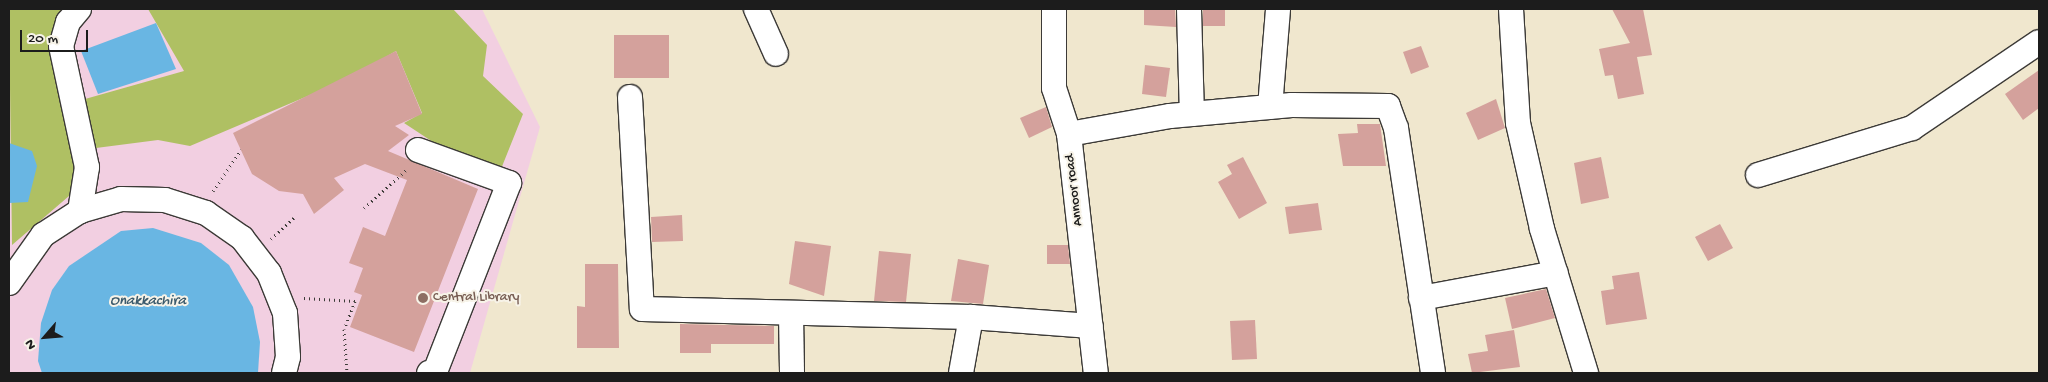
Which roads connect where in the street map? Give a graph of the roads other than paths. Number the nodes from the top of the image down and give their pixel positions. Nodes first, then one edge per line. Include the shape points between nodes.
1 (79, 9) edge
2 (756, 9) edge
3 (1054, 9) edge
4 (1189, 9) edge
5 (1278, 9) edge
6 (1511, 9) edge
7 (2039, 42) edge
8 (776, 54) dead end
9 (630, 97) dead end
10 (1270, 107) junction
11 (1192, 114) junction
12 (1069, 134) junction
13 (418, 150) road end
14 (1758, 175) dead end
15 (80, 211) junction
16 (11, 271) edge
17 (1556, 273) junction
18 (1421, 298) junction
19 (791, 314) junction
20 (971, 317) junction
21 (1091, 326) junction
22 (284, 373) edge
23 (429, 373) edge
24 (792, 373) edge
25 (960, 373) edge
26 (1096, 373) edge
27 (1432, 373) edge
28 (1586, 373) edge

1 - 15 street via 68,22 61,46 87,167
2 - 8 street
3 - 12 street, Annoor road via 1054,88
4 - 11 street
5 - 10 street
6 - 17 street via 1518,123
7 - 14 street via 1912,128
9 - 19 street via 642,309
10 - 11 street
10 - 18 street via 1388,106 1396,128
11 - 12 street
12 - 21 street, Annoor road
13 - 23 street via 509,183 435,372
15 - 16 street via 43,234
15 - 22 street via 122,199 165,200 199,211 242,238 269,273 278,297 286,331
17 - 18 street
17 - 28 street
18 - 27 street
19 - 20 street
19 - 24 street
20 - 21 street
20 - 25 street
21 - 26 street, Annoor road

